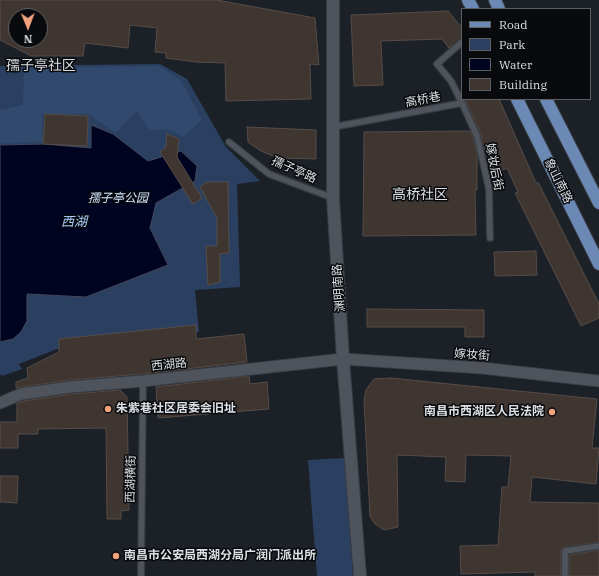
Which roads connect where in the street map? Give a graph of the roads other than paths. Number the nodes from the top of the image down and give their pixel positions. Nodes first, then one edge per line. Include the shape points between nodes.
1 (332, 0) edge
2 (461, 43) edge
3 (517, 100) edge
4 (547, 100) edge
5 (462, 103) junction
6 (333, 127) junction
7 (230, 142) dead end
8 (333, 198) junction
9 (599, 203) edge
10 (490, 238) dead end
11 (599, 264) edge
12 (343, 359) junction
13 (143, 381) junction
14 (599, 381) edge
15 (0, 403) edge
16 (599, 546) edge
17 (141, 576) edge
18 (360, 576) edge
19 (566, 576) edge

1 - 6 street, 渊明南路
2 - 5 lane, 高桥巷 via 437,64 451,81
3 - 11 main road, 象山南路
4 - 9 main road
5 - 6 lane, 高桥巷
5 - 10 lane, 嫁妆后街 via 477,136 489,189
6 - 8 street, 渊明南路
7 - 8 lane, 孺子亭路 via 269,174
8 - 12 street, 渊明南路
12 - 13 street, 西湖路
12 - 14 street, 嫁妆街 via 482,368
12 - 18 street, 渊明南路
13 - 15 street, 西湖路 via 21,394
13 - 17 lane, 西湖横街
16 - 19 lane via 565,551

